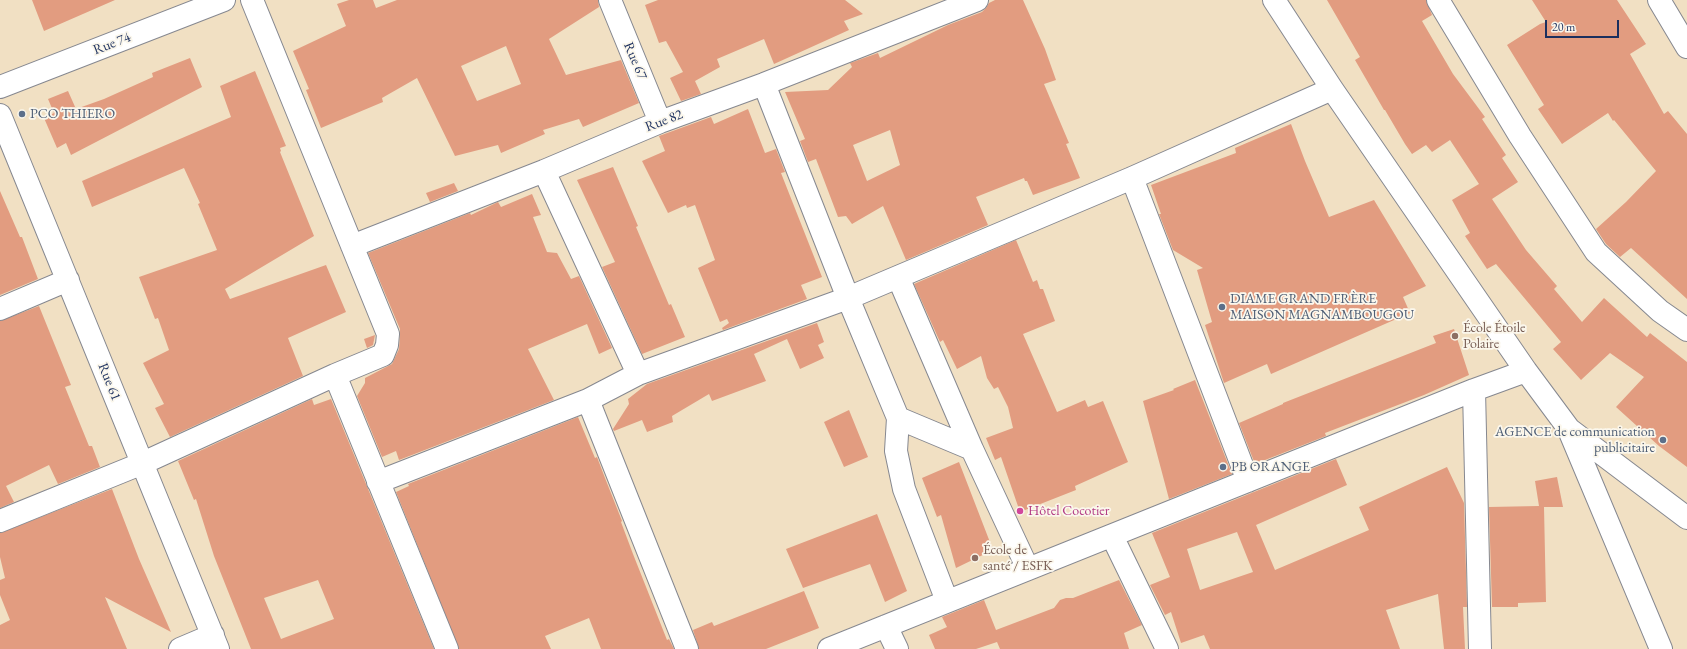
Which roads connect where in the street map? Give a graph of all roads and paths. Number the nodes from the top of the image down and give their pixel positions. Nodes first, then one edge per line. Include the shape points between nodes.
1 (224, 0) edge
2 (252, 0) edge
3 (610, 0) edge
4 (977, 0) edge
5 (1274, 0) edge
6 (1438, 0) edge
7 (1659, 0) edge
8 (1687, 47) edge
9 (764, 84) junction
10 (0, 87) edge
11 (1332, 90) junction
12 (0, 115) edge
13 (660, 122) junction
14 (544, 171) junction
15 (1132, 178) junction
16 (352, 246) junction
17 (898, 277) junction
18 (68, 280) junction
19 (848, 298) junction
20 (0, 309) edge
21 (1687, 330) edge
22 (1526, 371) junction
23 (638, 374) junction
24 (335, 375) junction
25 (1474, 390) junction
26 (588, 400) junction
27 (898, 418) junction
28 (1569, 429) junction
29 (972, 449) junction
30 (143, 463) junction
31 (1248, 481) junction
32 (378, 482) junction
33 (1687, 518) edge
34 (0, 521) edge
35 (1112, 536) junction
36 (1028, 569) junction
37 (947, 601) junction
38 (886, 626) junction
39 (216, 642) edge
40 (180, 649) edge
41 (447, 649) edge
42 (687, 649) edge
43 (830, 649) edge
44 (897, 649) edge
45 (1167, 649) edge
46 (1480, 649) edge
47 (1661, 649) edge

1 - 10 street, Rue 74
2 - 16 street
3 - 13 street, Rue 67
4 - 9 street, Rue 82
5 - 11 street
6 - 21 street via 1520,136 1596,252 1660,311
7 - 8 street
9 - 13 street, Rue 82
9 - 19 street
11 - 15 street
11 - 22 street
12 - 18 street, Rue 61
13 - 14 street, Rue 82
14 - 16 street, Rue 82
14 - 23 street
15 - 17 street
15 - 31 street
16 - 24 street via 388,334 388,345 383,355
17 - 19 street
17 - 29 street
18 - 20 street
18 - 30 street, Rue 61
19 - 23 street
19 - 27 street
22 - 25 street
22 - 28 street
23 - 26 street
24 - 30 street
24 - 32 street
25 - 31 street
25 - 46 street
26 - 32 street
26 - 42 street
27 - 29 street
27 - 37 street via 896,451 904,489
28 - 33 street
28 - 47 street
29 - 36 street
30 - 34 street
30 - 39 street, Rue 61
31 - 35 street
32 - 41 street
35 - 36 street
35 - 45 street
36 - 37 street
37 - 38 street
38 - 43 street
38 - 44 street
39 - 40 street

